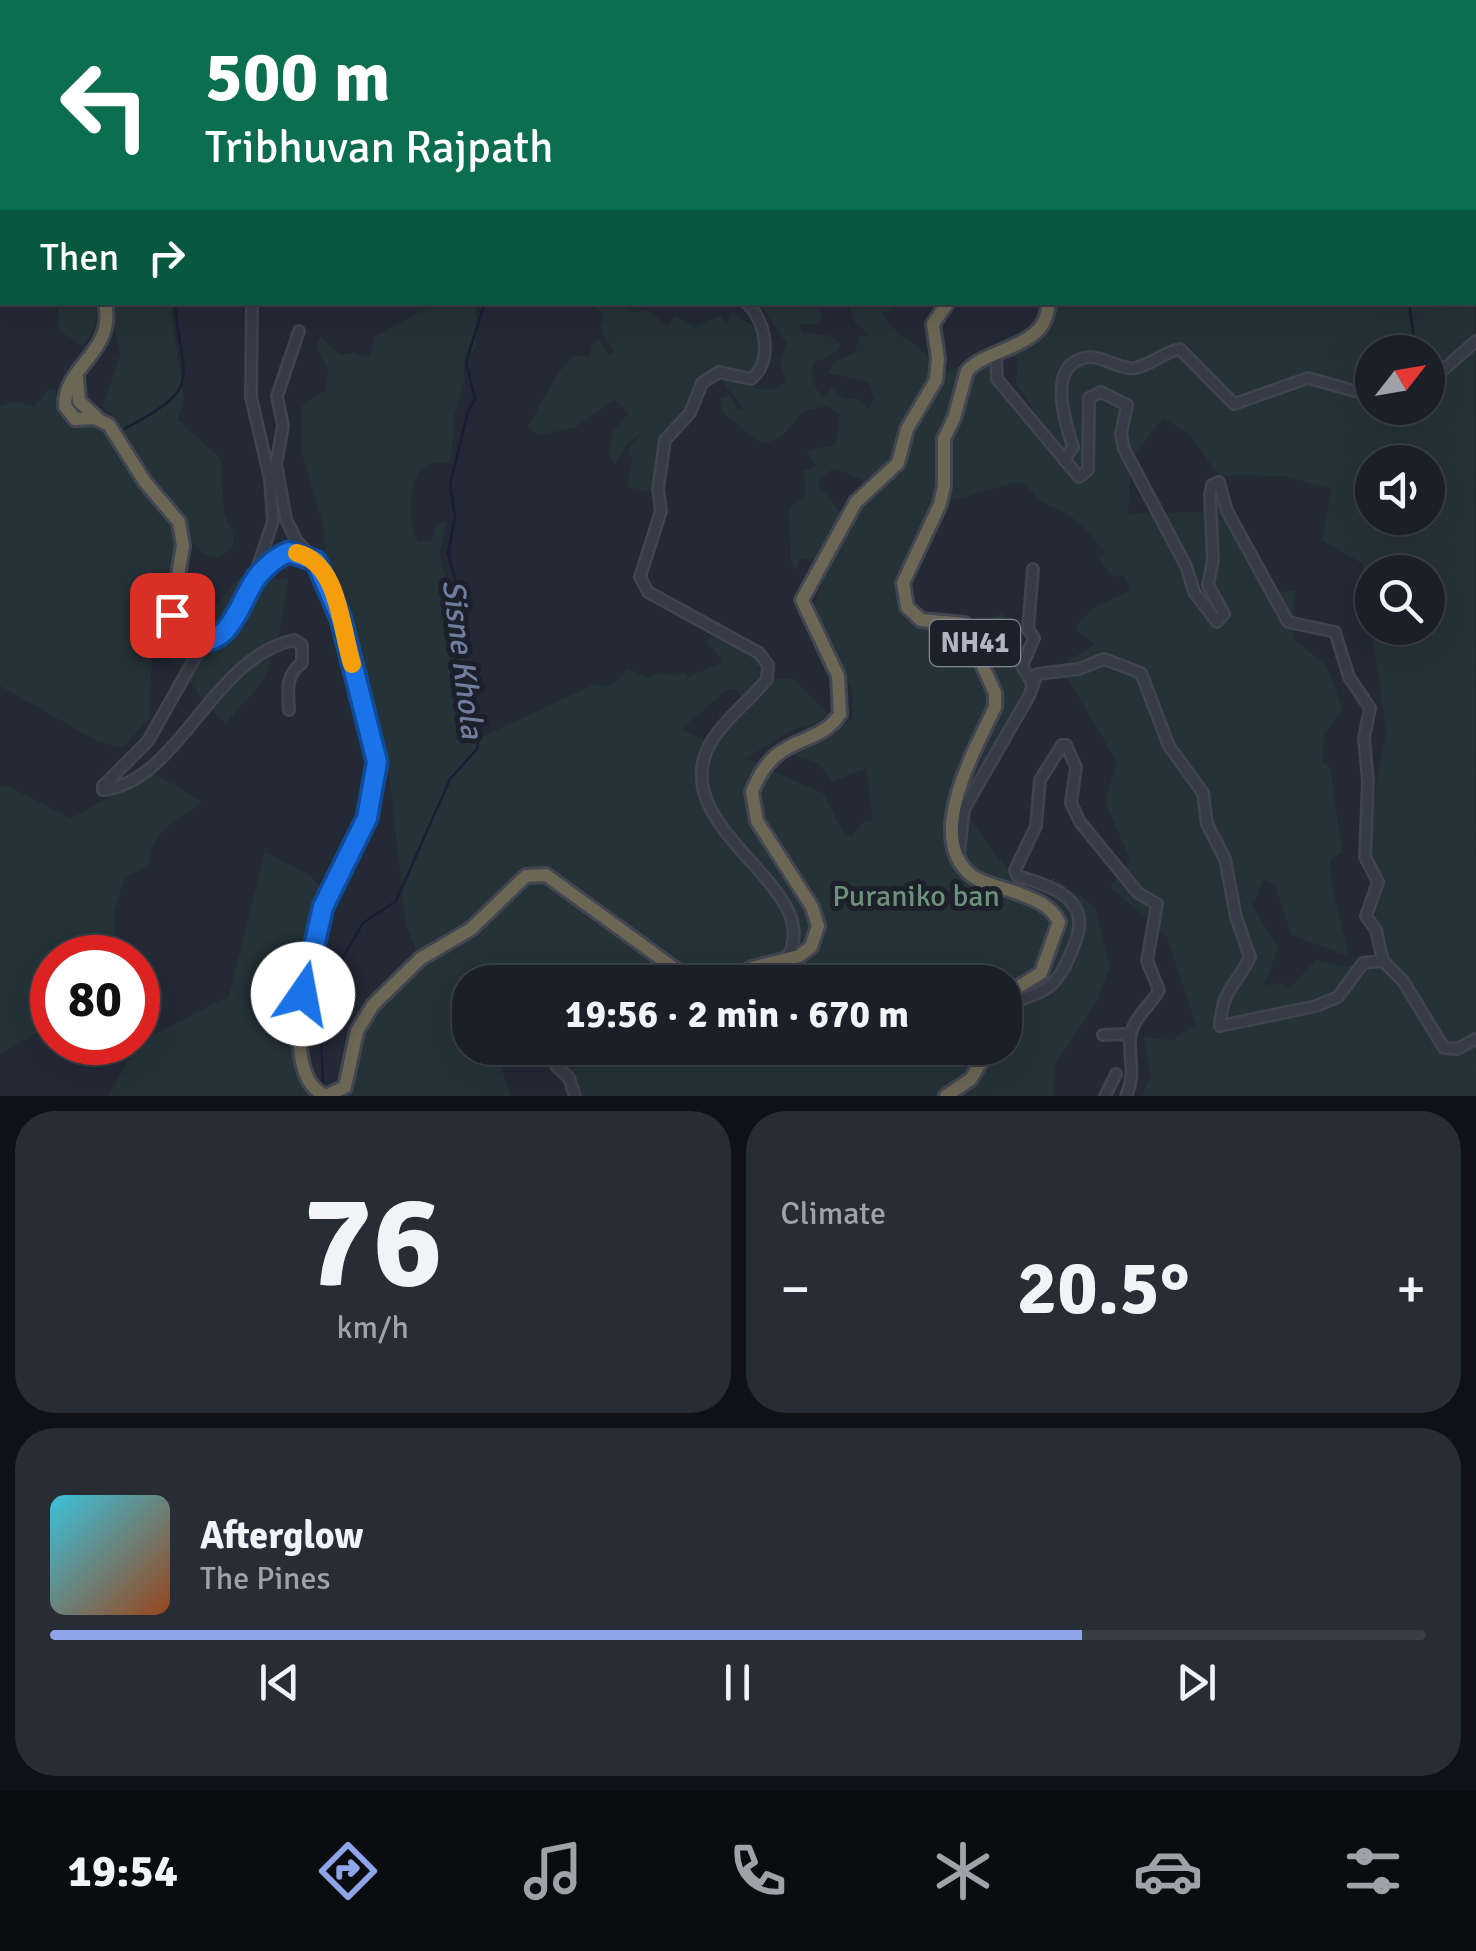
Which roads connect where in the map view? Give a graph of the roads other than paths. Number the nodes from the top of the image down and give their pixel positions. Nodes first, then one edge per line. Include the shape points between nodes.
1 (105, 305) edge
2 (252, 305) edge
3 (747, 305) edge
4 (946, 305) edge
5 (1048, 305) edge
6 (299, 331) dead end
7 (1476, 340) edge
8 (996, 356) junction
9 (1445, 368) edge
10 (1355, 391) edge
11 (1064, 460) junction
12 (274, 478) junction
13 (314, 559) junction
14 (1033, 570) dead end
15 (254, 581) junction
16 (205, 640) junction
17 (1032, 683) junction
18 (289, 710) dead end
19 (959, 853) junction
20 (787, 959) junction
21 (1383, 961) junction
22 (670, 965) edge
23 (764, 965) edge
24 (1022, 985) edge
25 (1022, 999) edge
26 (1103, 1035) dead end
27 (1476, 1038) edge
28 (1130, 1039) junction
29 (556, 1065) edge
30 (979, 1065) edge
31 (1116, 1074) dead end
32 (320, 1094) edge
33 (576, 1096) edge
34 (946, 1096) edge
35 (1105, 1096) edge
36 (1126, 1096) edge

1 - 16 highway via 106,332 65,396 67,411 78,420 109,425 179,522 182,554 172,618 184,634
2 - 12 street via 251,398
3 - 20 street via 764,334 762,368 751,379 719,372 706,379 690,414 666,440 661,511 640,578 648,592 759,653 768,665 767,679 707,749 705,798 789,916 794,947
4 - 20 highway via 933,324 936,380 907,430 898,463 856,502 803,595 838,676 840,714 829,727 783,747 752,792 757,821 816,916 811,946
5 - 8 highway, NH41 via 1036,333
6 - 12 street via 277,396 283,426
7 - 9 street
8 - 11 street via 997,379
8 - 19 highway, NH41 via 974,363 960,384 942,448 940,504 903,591 920,620 964,624 994,693 996,707 950,812
10 - 11 street via 1308,378 1234,404 1180,350 1134,368 1091,357 1063,377 1063,414 1073,447
11 - 21 street via 1079,477 1088,470 1087,408 1093,393 1125,404 1124,449 1214,620 1224,618 1208,585 1210,495 1219,482 1227,512 1288,622 1335,632 1350,677 1370,708 1365,857 1378,882 1366,916
12 - 13 street via 292,532
12 - 15 street via 273,521
13 - 15 highway via 289,552
13 - 32 highway via 341,619 377,757 367,818 323,907 303,994 301,1063
14 - 17 street via 1028,629 1034,638 1022,666
15 - 16 highway via 236,618
16 - 18 street via 148,741 103,790 136,778 226,680 294,640 302,646 302,663 292,670
17 - 19 street via 964,809
17 - 21 street via 1037,674 1104,659 1141,673 1169,746 1203,794 1250,957 1226,990 1220,1026 1316,1006 1338,996 1363,963
19 - 24 highway via 972,876 1038,901 1059,922 1041,973
20 - 23 highway
21 - 27 street via 1444,1048
22 - 32 highway via 546,875 526,876 470,929 420,958 373,1005 357,1031 349,1080 340,1091
25 - 28 street via 1048,988 1064,971 1079,934 1074,903 1015,870 1036,826 1040,780 1062,745 1076,767 1071,802 1080,822 1138,893 1157,904 1147,962 1159,990
26 - 28 street
28 - 36 street via 1135,1076
29 - 33 street
30 - 34 highway
31 - 35 street

